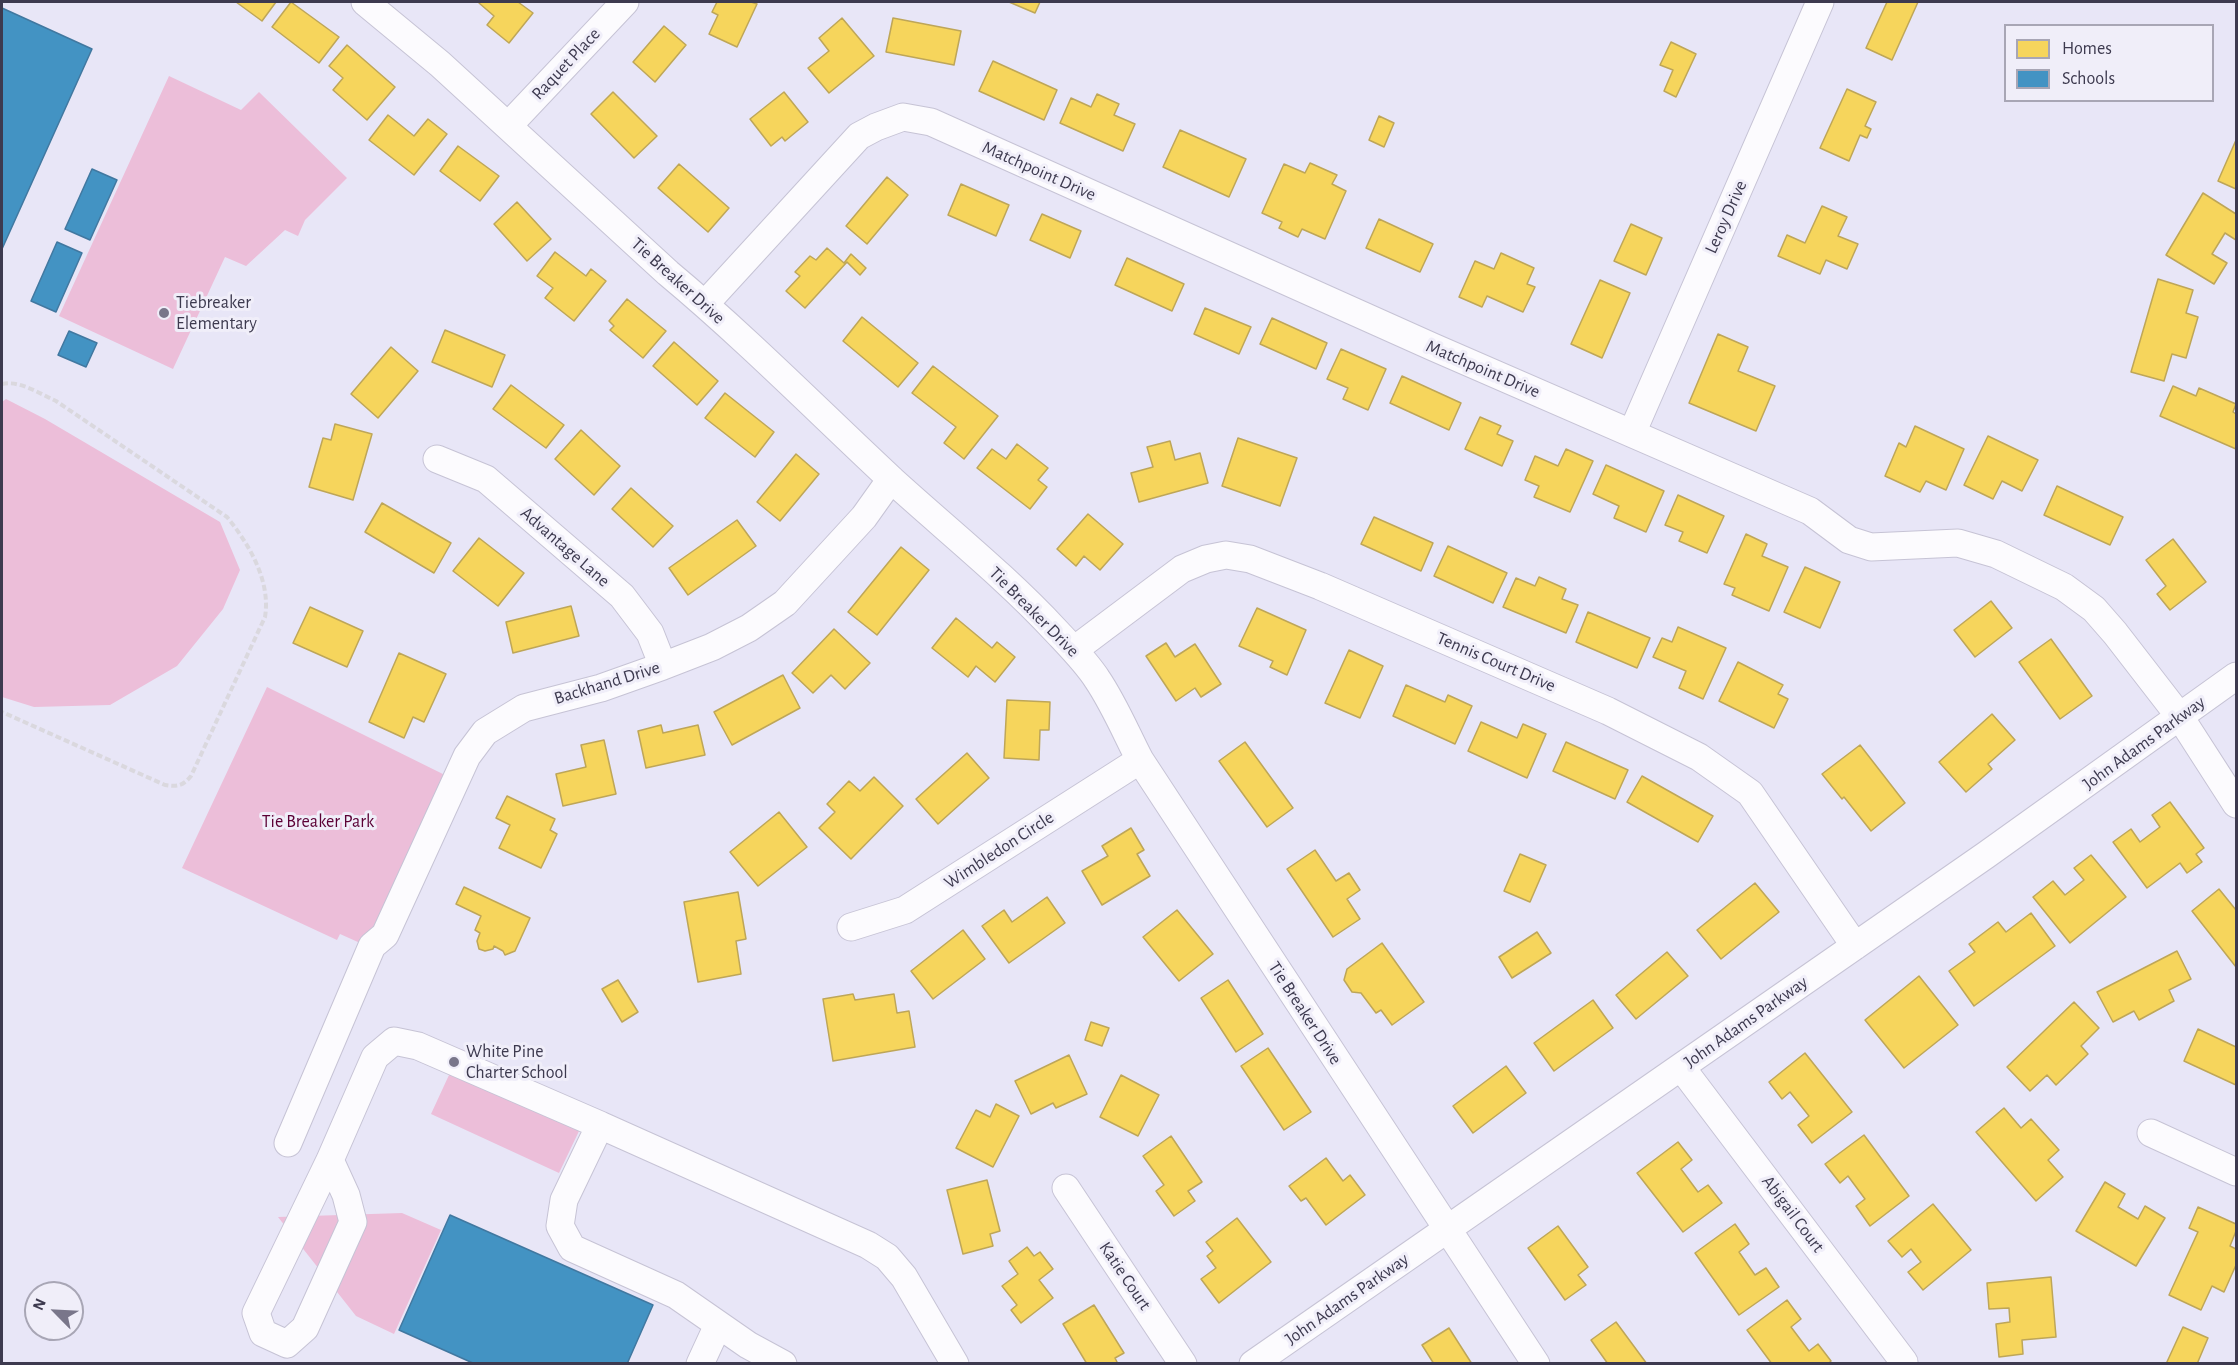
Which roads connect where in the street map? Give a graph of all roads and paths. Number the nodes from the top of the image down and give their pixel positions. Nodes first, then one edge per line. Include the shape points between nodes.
1 (365, 2) edge
2 (625, 2) edge
3 (1820, 2) edge
4 (508, 126) junction
5 (705, 304) junction
6 (2, 384) edge
7 (1632, 433) junction
8 (437, 459) dead end
9 (891, 479) junction
10 (1074, 650) junction
11 (663, 666) junction
12 (2236, 676) edge
13 (2, 712) edge
14 (2180, 717) junction
15 (1140, 760) junction
16 (2236, 804) edge
17 (851, 927) dead end
18 (1856, 946) junction
19 (1681, 1067) junction
20 (600, 1125) junction
21 (2151, 1133) dead end
22 (288, 1143) dead end
23 (330, 1160) junction
24 (2236, 1172) edge
25 (1066, 1188) dead end
26 (1447, 1230) junction
27 (718, 1325) junction
28 (1904, 1362) dead end
29 (779, 1363) edge
30 (700, 1364) edge
31 (955, 1364) edge
32 (1183, 1364) edge
33 (1253, 1364) edge
34 (1536, 1364) edge

1 - 4 street, Tie Breaker Drive
2 - 4 street, Raquet Place
3 - 7 street, Leroy Drive
4 - 5 street, Tie Breaker Drive
5 - 7 street, Matchpoint Drive via 859,136 903,117 931,122
5 - 9 street, Tie Breaker Drive
6 - 13 path via 25,387 56,401 227,517 258,567 267,602 265,617 185,784 165,785
7 - 14 street, Matchpoint Drive via 1810,511 1849,540 1870,547 1958,543 1996,554 2064,587 2094,609
8 - 11 street, Advantage Lane via 486,479 622,596 650,633
9 - 10 street, Tie Breaker Drive via 1035,608
9 - 11 street, Backhand Drive via 864,517 785,603 749,628
10 - 15 street, Tie Breaker Drive via 1097,679
10 - 18 street, Tennis Court Drive via 1182,569 1226,555 1250,559 1608,711 1699,757 1750,793
11 - 22 street, Backhand Drive via 601,688 524,708 485,732 466,756 385,936 372,946
12 - 14 street, John Adams Parkway
14 - 16 street, Matchpoint Drive
14 - 18 street, John Adams Parkway
15 - 17 street, Wimbledon Circle via 904,910
15 - 26 street, Tie Breaker Drive
18 - 19 street, John Adams Parkway
19 - 26 street, John Adams Parkway
19 - 28 street, Abigail Court
20 - 23 street via 418,1046 394,1041 375,1058
20 - 27 street via 564,1200 560,1226 572,1248 676,1295
20 - 31 street via 887,1257 904,1277
21 - 24 street
23 - 23 street via 256,1313 263,1333 287,1344 305,1328 353,1222
25 - 32 street, Katie Court
26 - 33 street, John Adams Parkway
26 - 34 street, Tie Breaker Drive
27 - 29 street
27 - 30 street

